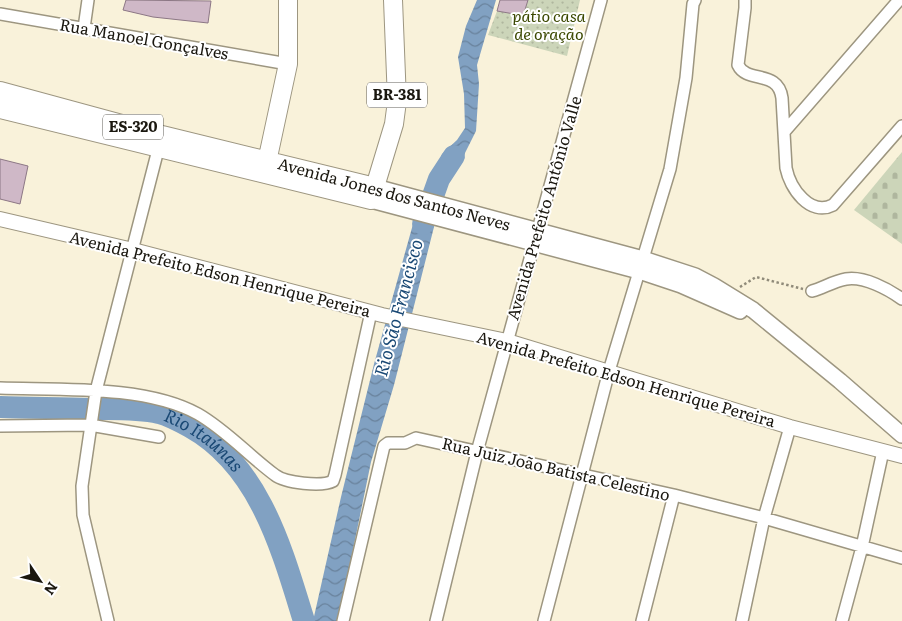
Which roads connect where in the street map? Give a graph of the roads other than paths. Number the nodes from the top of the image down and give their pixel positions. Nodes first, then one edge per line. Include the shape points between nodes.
1 (88, 0) edge
2 (288, 0) edge
3 (393, 0) edge
4 (601, 0) edge
5 (695, 0) edge
6 (745, 0) edge
7 (899, 0) edge
8 (0, 14) edge
9 (84, 28) junction
10 (288, 64) junction
11 (0, 91) edge
12 (0, 108) edge
13 (902, 126) edge
14 (785, 132) junction
15 (160, 141) junction
16 (266, 167) junction
17 (373, 194) junction
18 (0, 219) edge
19 (536, 238) junction
20 (132, 250) junction
21 (641, 265) junction
22 (812, 291) road end
23 (902, 299) edge
24 (377, 313) junction
25 (775, 328) junction
26 (507, 341) junction
27 (609, 371) junction
28 (0, 388) edge
29 (96, 394) junction
30 (91, 422) junction
31 (0, 426) edge
32 (790, 427) junction
33 (902, 435) edge
34 (159, 437) dead end
35 (883, 451) junction
36 (477, 452) junction
37 (902, 456) edge
38 (581, 474) junction
39 (674, 495) junction
40 (764, 518) junction
41 (862, 547) junction
42 (902, 558) edge
43 (108, 621) edge
44 (343, 621) edge
45 (436, 621) edge
46 (544, 621) edge
47 (642, 621) edge
48 (742, 621) edge
49 (842, 621) edge

1 - 9 street
2 - 10 main road
3 - 17 main road, BR-381 via 397,101 394,124
4 - 19 street, Avenida Prefeito Antônio Valle
5 - 21 street via 686,78 670,169
6 - 14 street via 738,65 745,73 770,80 779,88
7 - 14 street
8 - 9 street, Rua Manoel Gonçalves
9 - 10 street, Rua Manoel Gonçalves
10 - 16 main road
11 - 15 main road, Avenida Jones dos Santos Neves / ES-320
12 - 15 main road, Avenida Jones dos Santos Neves / ES-320
13 - 14 street via 833,205 821,209 809,204 790,183 786,168
15 - 16 main road, Avenida Jones dos Santos Neves / ES-320
15 - 20 street
16 - 17 main road, Avenida Jones dos Santos Neves / ES-320
17 - 19 main road, Avenida Jones dos Santos Neves / ES-320
18 - 20 street, Avenida Prefeito Edson Henrique Pereira
19 - 21 main road, Avenida Jones dos Santos Neves / ES-320
19 - 26 street, Avenida Prefeito Antônio Valle
20 - 24 street, Avenida Prefeito Edson Henrique Pereira
20 - 29 street
21 - 25 main road, Avenida Jones dos Santos Neves / ES-320
21 - 25 main road, Avenida Jones dos Santos Neves / ES-320 via 695,276 734,297
21 - 27 street
22 - 23 street via 846,279 856,279
24 - 26 street, Avenida Prefeito Edson Henrique Pereira
24 - 29 street via 335,475 333,481 324,484 281,479 222,430 173,404 128,392
25 - 33 main road, Avenida Jones dos Santos Neves / ES-320
26 - 27 street, Avenida Prefeito Edson Henrique Pereira
26 - 36 street, Avenida Prefeito Antônio Valle
27 - 32 street, Avenida Prefeito Edson Henrique Pereira
27 - 38 street
28 - 29 street
29 - 30 street
30 - 31 street
30 - 34 street
30 - 43 street via 82,486 83,515
32 - 35 street, Avenida Prefeito Edson Henrique Pereira
32 - 40 street
35 - 37 street, Avenida Prefeito Edson Henrique Pereira
35 - 41 street
36 - 38 street, Rua Juiz João Batista Celestino
36 - 44 street, Rua Juiz João Batista Celestino via 418,438 405,444 385,445
36 - 45 street, Avenida Prefeito Antônio Valle
38 - 39 street, Rua Juiz João Batista Celestino
38 - 46 street
39 - 40 street, Rua Juiz João Batista Celestino
39 - 47 street
40 - 41 street, Rua Juiz João Batista Celestino
40 - 48 street
41 - 42 street, Rua Juiz João Batista Celestino
41 - 49 street

